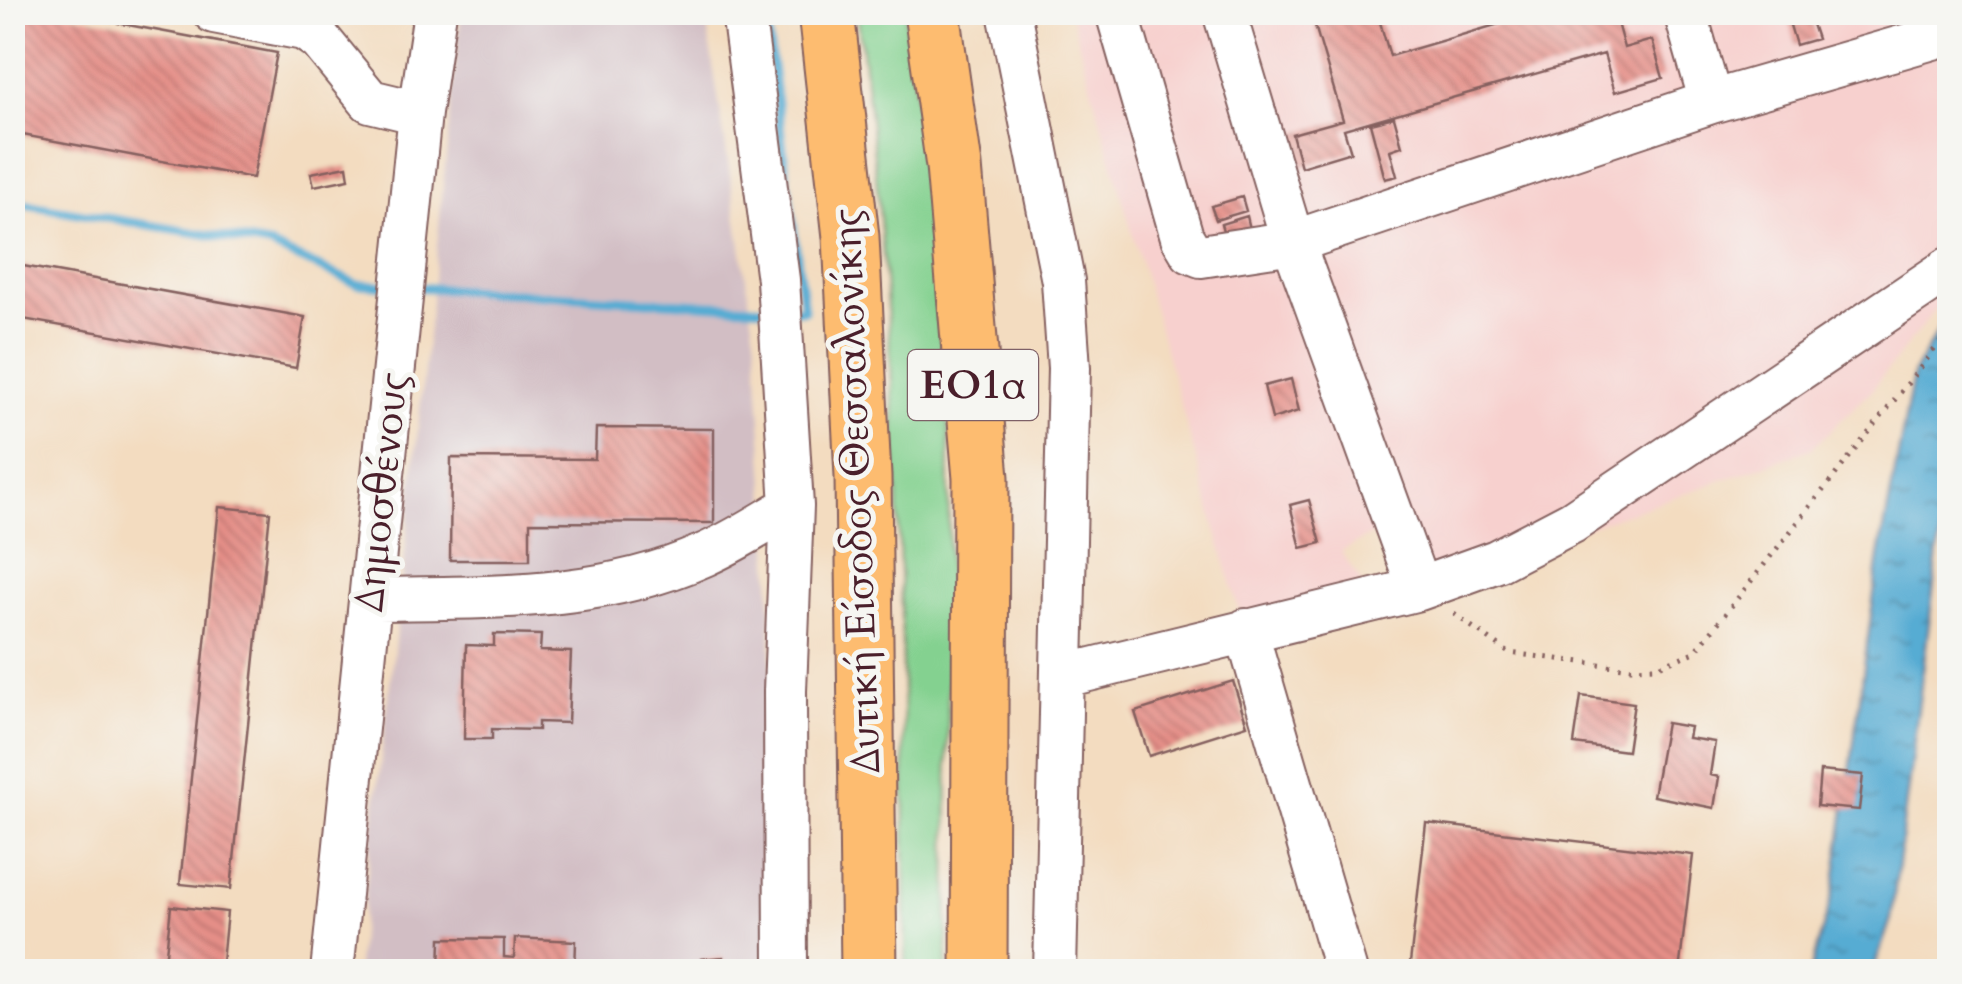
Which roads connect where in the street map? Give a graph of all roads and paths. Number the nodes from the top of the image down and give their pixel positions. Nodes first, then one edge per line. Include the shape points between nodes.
1 (214, 12) edge
2 (436, 12) edge
3 (743, 12) edge
4 (826, 12) edge
5 (932, 12) edge
6 (1009, 12) edge
7 (1118, 12) edge
8 (1224, 12) edge
9 (1686, 12) edge
10 (1950, 33) edge
11 (1711, 102) junction
12 (420, 113) junction
13 (1293, 242) junction
14 (1950, 268) edge
15 (1950, 330) edge
16 (792, 506) junction
17 (1419, 589) junction
18 (370, 600) junction
19 (1246, 630) junction
20 (1064, 676) junction
21 (332, 972) edge
22 (786, 972) edge
23 (868, 972) edge
24 (981, 972) edge
25 (1055, 972) edge
26 (1346, 972) edge

1 - 12 street via 304,30 320,40 370,102
2 - 12 street, Δημοσθένους
3 - 16 street via 778,280
4 - 23 highway, Δυτική Είσοδος Θεσσαλονίκης / ΕΟ1α via 851,237 864,477
5 - 24 highway, ΕΟ1α via 954,166 981,478
6 - 20 street via 1063,281 1069,368
7 - 13 street via 1191,252
8 - 13 street
9 - 11 street
10 - 11 street
11 - 13 street
12 - 18 street, Δημοσθένους
13 - 17 street
14 - 17 street via 1572,522 1496,561
15 - 17 path via 1695,652 1656,667 1631,668 1510,653
16 - 18 street via 703,556 604,587
16 - 22 street
17 - 19 street
18 - 21 street, Δημοσθένους
19 - 20 street
19 - 26 street
20 - 25 street

